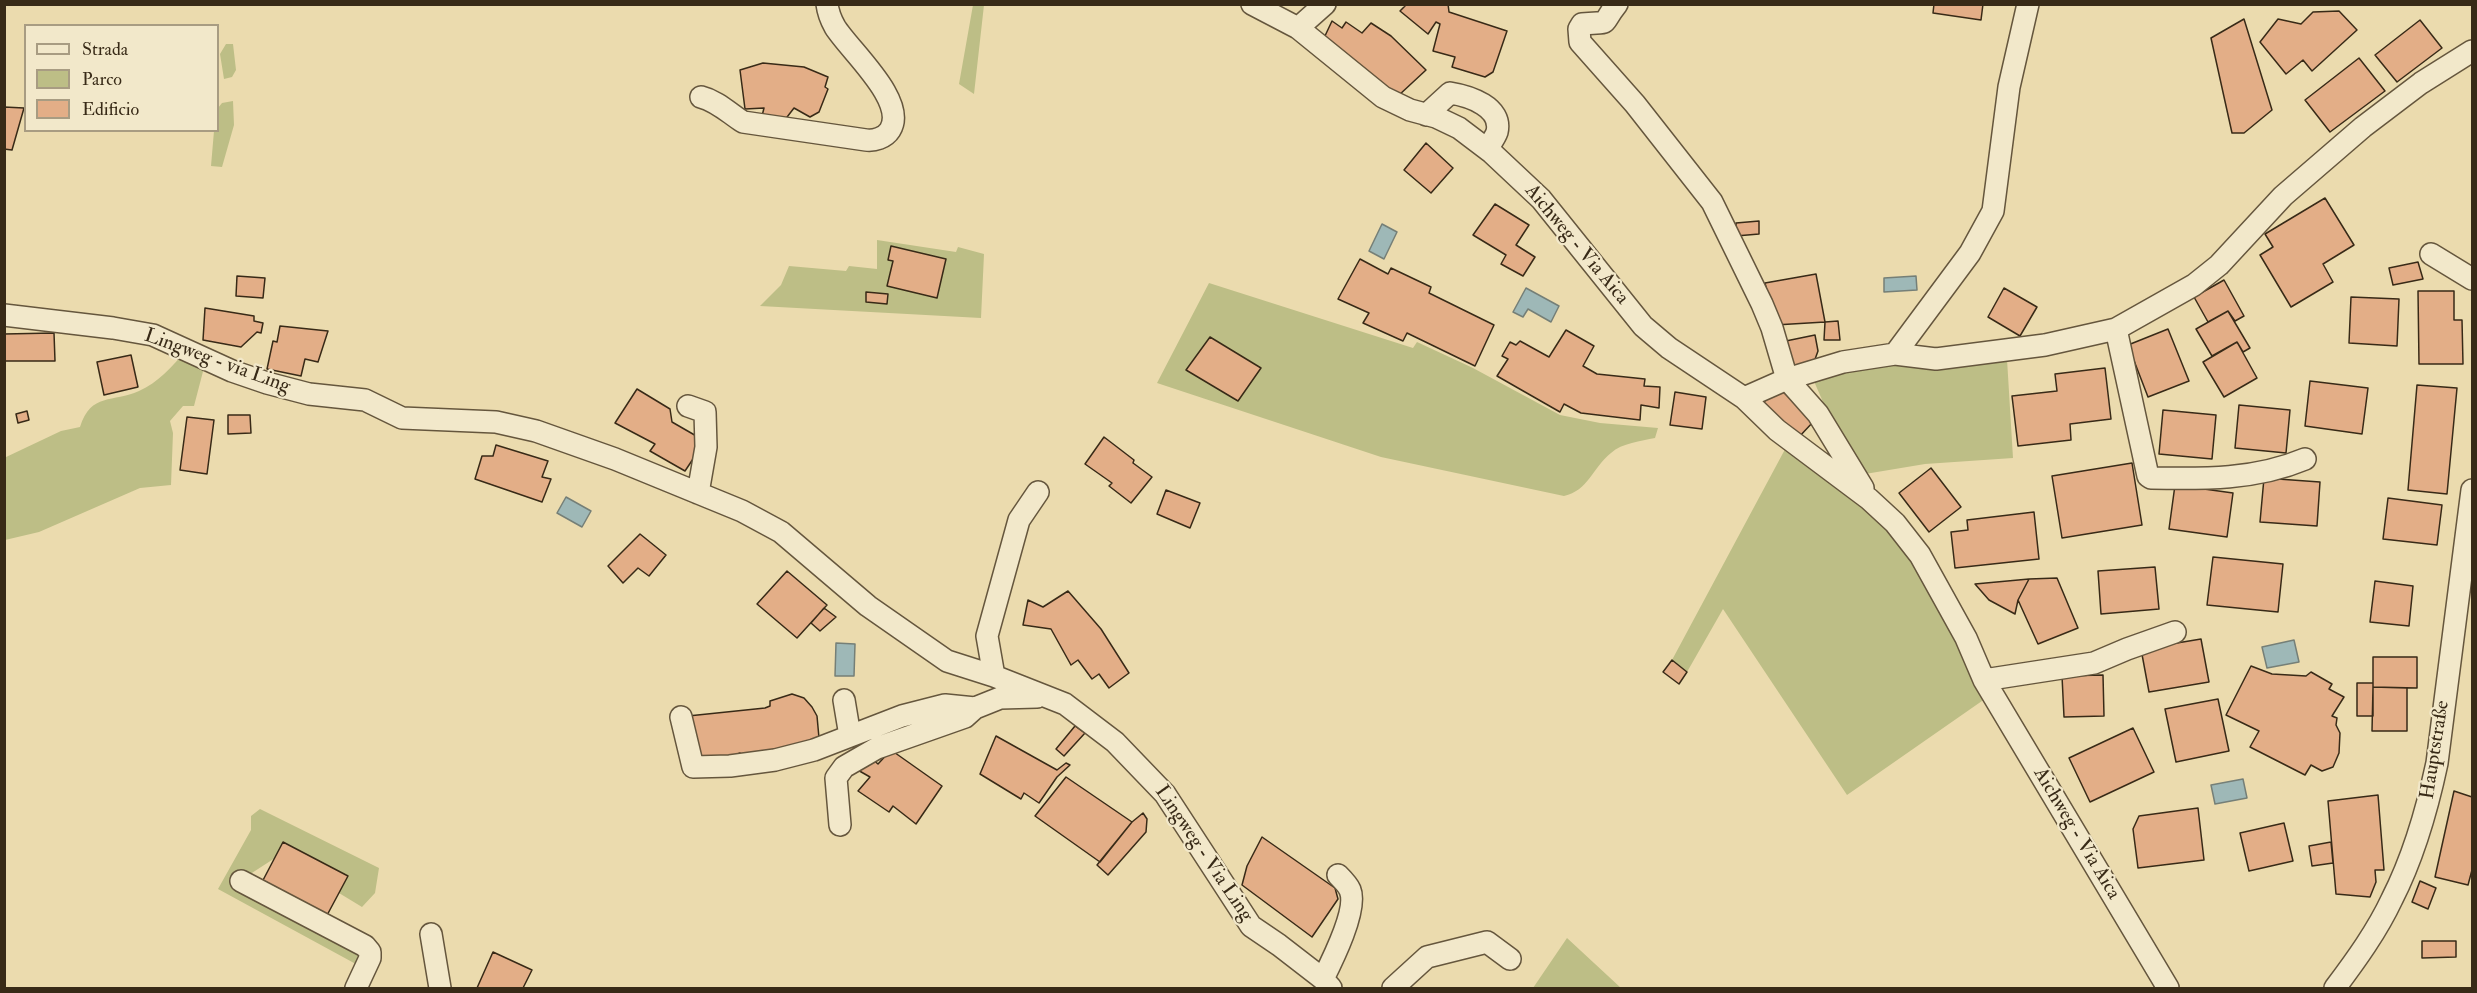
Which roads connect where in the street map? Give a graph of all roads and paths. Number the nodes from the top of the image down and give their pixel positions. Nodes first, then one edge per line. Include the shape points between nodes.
1 (827, 4) edge
2 (1325, 4) edge
3 (1617, 4) edge
4 (2028, 4) edge
5 (1258, 6) edge
6 (1298, 28) junction
7 (2472, 51) edge
8 (701, 97) dead end
9 (1426, 114) junction
10 (1487, 149) junction
11 (2431, 255) dead end
12 (2472, 279) edge
13 (4, 315) edge
14 (2116, 328) junction
15 (1895, 354) junction
16 (1787, 379) junction
17 (1744, 398) junction
18 (688, 405) dead end
19 (2305, 459) dead end
20 (2472, 490) edge
21 (1038, 492) dead end
22 (698, 494) junction
23 (1869, 499) junction
24 (734, 509) joint
25 (2175, 632) dead end
26 (994, 676) junction
27 (1984, 680) junction
28 (1047, 697) junction
29 (844, 700) dead end
30 (975, 708) junction
31 (681, 717) dead end
32 (850, 736) junction
33 (840, 825) dead end
34 (1338, 875) dead end
35 (241, 880) dead end
36 (432, 934) dead end
37 (1510, 958) dead end
38 (1327, 984) edge
39 (356, 988) edge
40 (440, 988) edge
41 (1393, 988) edge
42 (2168, 988) edge
43 (2335, 988) edge

1 - 8 street via 834,26 887,95 894,111 889,133 872,141 743,122 712,100
2 - 6 street
3 - 16 street, Aichweg - Via Aica via 1608,21 1582,24 1580,42 1712,202 1762,304
4 - 15 street via 2009,87 1993,211 1970,253
5 - 6 street, Aichweg - Via Aica
6 - 9 street, Aichweg - Via Aica via 1383,97
7 - 14 street via 2363,127 2283,196 2220,265 2194,285
9 - 10 street, Aichweg - Via Aica via 1459,128
9 - 10 street via 1450,93 1479,100 1496,117 1497,131
10 - 17 street, Aichweg - Via Aica via 1541,198 1643,326
11 - 12 street
13 - 22 street, Lingweg - via Ling via 153,335 267,383 309,394 365,400 402,418 496,422 536,431
14 - 15 street via 2045,345 1936,358
14 - 19 street via 2148,476 2247,476 2282,469
15 - 16 street via 1843,362
16 - 17 street
16 - 23 street, Aichweg - Via Aica via 1818,414
17 - 23 street, Aichweg - Via Aica via 1777,430
18 - 22 street via 705,412 706,447
20 - 43 street, Hauptstraße via 2437,763 2428,804 2392,899 2369,941
21 - 26 street via 1019,520 987,636
22 - 24 street, Lingweg - via Ling
23 - 27 street, Aichweg - Via Aica via 1920,555 1966,638
24 - 26 street, Lingweg - Via Ling via 781,532 868,606 947,661
25 - 27 street via 2094,663
26 - 28 street, Lingweg - Via Ling
27 - 42 street, Aichweg - Via Aica
28 - 30 street, Lingweg - Via Ling via 1000,698
28 - 38 street, Lingweg - Via Ling via 1065,704 1124,750 1165,794 1251,926
29 - 32 street
30 - 32 street, Lingweg - Via Ling via 945,705
30 - 33 street, Lingweg - Via Ling via 965,717 877,748 844,767 836,778
31 - 32 street, Lingweg - Via Ling via 693,767 775,760
34 - 38 street via 1351,890 1352,906
35 - 39 street via 365,946 370,958
36 - 40 street
37 - 41 street via 1487,942 1427,957

